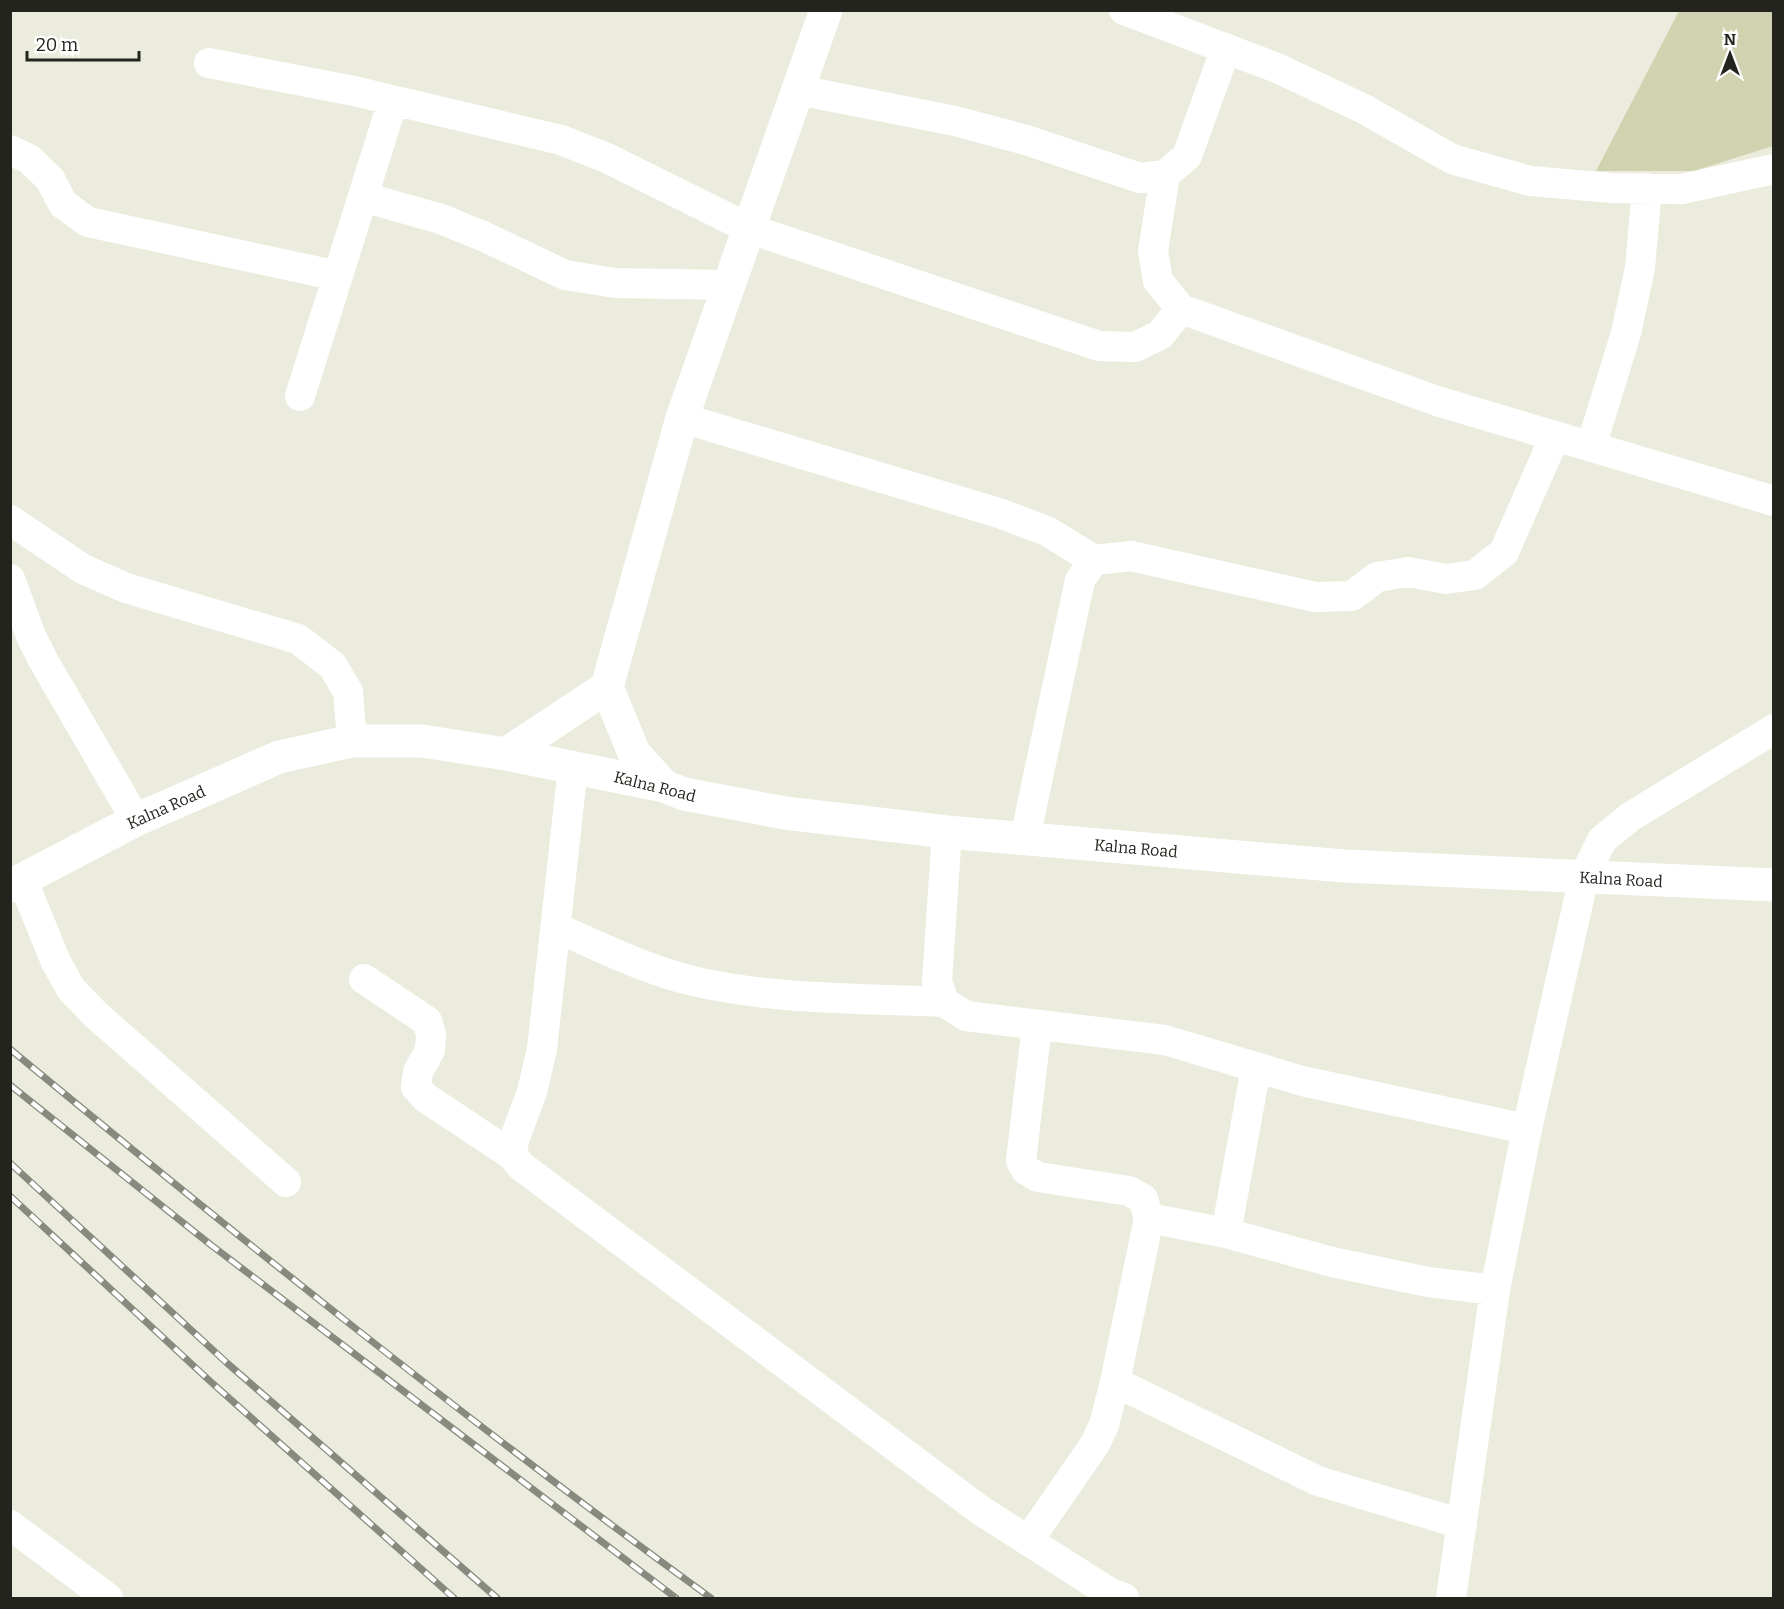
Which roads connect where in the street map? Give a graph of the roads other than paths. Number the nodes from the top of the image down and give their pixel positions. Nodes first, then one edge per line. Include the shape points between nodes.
1 (826, 10) edge
2 (1124, 10) edge
3 (1226, 48) junction
4 (209, 63) dead end
5 (798, 90) junction
6 (393, 100) junction
7 (10, 150) edge
8 (1773, 169) edge
9 (1166, 175) junction
10 (1647, 188) junction
11 (363, 198) junction
12 (750, 229) junction
13 (338, 276) junction
14 (729, 285) junction
15 (1181, 309) junction
16 (300, 396) dead end
17 (682, 418) junction
18 (1555, 436) junction
19 (1590, 447) junction
20 (1773, 501) edge
21 (10, 520) edge
22 (1094, 560) junction
23 (10, 579) edge
24 (607, 687) junction
25 (1773, 729) edge
26 (352, 741) junction
27 (506, 754) junction
28 (573, 767) junction
29 (664, 786) junction
30 (136, 820) junction
31 (947, 832) junction
32 (1025, 838) junction
33 (1584, 877) junction
34 (16, 882) edge
35 (1773, 885) edge
36 (557, 928) junction
37 (364, 979) dead end
38 (944, 1002) junction
39 (1037, 1025) junction
40 (1256, 1068) junction
41 (1527, 1129) junction
42 (512, 1155) junction
43 (286, 1182) dead end
44 (1149, 1218) junction
45 (1226, 1233) junction
46 (1495, 1290) junction
47 (1116, 1382) junction
48 (1462, 1524) junction
49 (10, 1525) edge
50 (1028, 1541) junction
51 (108, 1599) edge
52 (1124, 1599) edge
53 (1451, 1599) edge

1 - 5 main road
2 - 3 street
3 - 9 street via 1187,156
3 - 10 street via 1364,109 1452,159 1530,181
4 - 6 street
5 - 9 street via 975,126 1140,178
5 - 12 main road
6 - 11 street
6 - 12 street via 561,140 607,158
7 - 13 street via 29,159 50,179 63,204 88,222
8 - 10 street via 1682,189
9 - 15 street via 1153,251 1158,281
10 - 19 street via 1641,268 1626,333
11 - 13 street
11 - 14 street via 441,219 565,274 615,283
12 - 14 main road
12 - 15 street via 1099,346 1135,347 1160,335
13 - 16 street
14 - 17 main road
15 - 18 street via 1437,401
17 - 22 street via 999,513 1047,531
17 - 24 main road
18 - 19 street
18 - 22 street via 1504,552 1475,575 1446,579 1408,572 1377,577 1352,596 1315,597 1131,556
19 - 20 street
21 - 26 street via 83,568 126,588 298,639 333,666 348,692
22 - 32 street via 1080,580
23 - 30 street via 43,660
24 - 27 main road
24 - 29 main road via 634,753
25 - 33 street via 1630,817 1602,840
26 - 27 main road, Kalna Road via 422,741
26 - 30 main road, Kalna Road via 279,757
27 - 28 main road, Kalna Road
28 - 29 main road, Kalna Road
28 - 36 street
29 - 31 main road, Kalna Road via 684,794 785,813
30 - 34 main road, Kalna Road
31 - 32 main road, Kalna Road
31 - 38 street via 937,981
32 - 33 main road, Kalna Road via 1344,866
33 - 35 main road, Kalna Road
33 - 41 street
34 - 43 street via 71,989
36 - 38 street via 651,968 739,991
36 - 42 street via 542,1049
37 - 42 street via 427,1021 430,1050 418,1072 416,1087 426,1098
38 - 39 street via 966,1016
39 - 40 street via 1165,1040
39 - 44 street via 1021,1161 1026,1170 1038,1177 1129,1191 1143,1199
40 - 41 street
40 - 45 street
41 - 46 street
42 - 50 street via 530,1173 971,1503
44 - 45 street
44 - 47 street
45 - 46 street via 1332,1262 1428,1282
46 - 48 street
47 - 48 street via 1318,1481
47 - 50 street via 1095,1444
48 - 53 street
49 - 51 street
50 - 52 street

